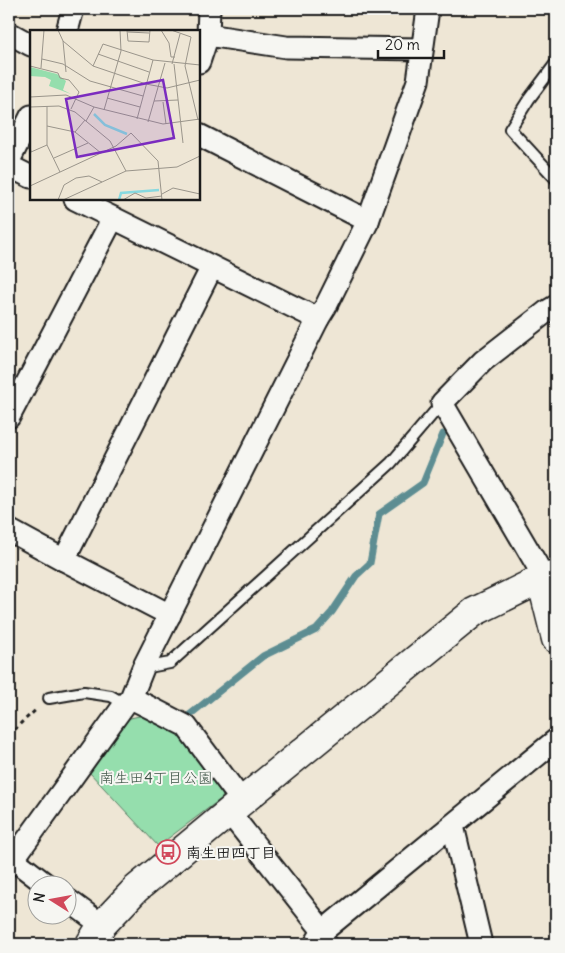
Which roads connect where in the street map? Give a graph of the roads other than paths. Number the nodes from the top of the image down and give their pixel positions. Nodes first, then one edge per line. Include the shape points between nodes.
1 (73, 9) edge
2 (209, 9) edge
3 (428, 9) edge
4 (67, 30) edge
5 (9, 34) edge
6 (208, 35) junction
7 (30, 44) edge
8 (422, 49) junction
9 (200, 59) edge
10 (556, 64) edge
11 (30, 118) edge
12 (200, 136) edge
13 (9, 162) edge
14 (9, 166) edge
15 (30, 176) edge
16 (556, 179) edge
17 (76, 200) edge
18 (113, 218) junction
19 (368, 221) junction
20 (212, 267) junction
21 (556, 306) edge
22 (318, 319) junction
23 (442, 403) junction
24 (9, 417) edge
25 (9, 530) edge
26 (64, 560) junction
27 (548, 577) edge
28 (170, 615) junction
29 (556, 639) edge
30 (143, 668) junction
31 (49, 698) road end
32 (128, 701) junction
33 (556, 740) edge
34 (236, 806) junction
35 (453, 826) junction
36 (10, 860) edge
37 (33, 876) edge
38 (78, 912) edge
39 (96, 935) edge
40 (324, 940) edge
41 (481, 944) edge

1 - 4 street
2 - 6 street
3 - 8 street
5 - 7 street
6 - 8 street via 286,47
6 - 9 street
8 - 19 street via 418,81
10 - 16 lane via 510,129
11 - 13 street
12 - 19 street
14 - 15 street
17 - 18 street
18 - 20 street
18 - 24 street
19 - 22 street
20 - 22 street
20 - 26 street
21 - 23 street via 483,361
22 - 28 street
23 - 27 street via 537,565
23 - 30 lane via 391,463 170,663
25 - 26 street
26 - 28 street
27 - 29 street
27 - 34 street via 474,612
28 - 30 street
30 - 32 street
31 - 32 lane via 84,692
32 - 34 street via 148,706 186,726
32 - 36 street
33 - 35 street
34 - 39 street via 136,889
34 - 40 street
35 - 40 street
35 - 41 street
36 - 37 street
38 - 39 street

